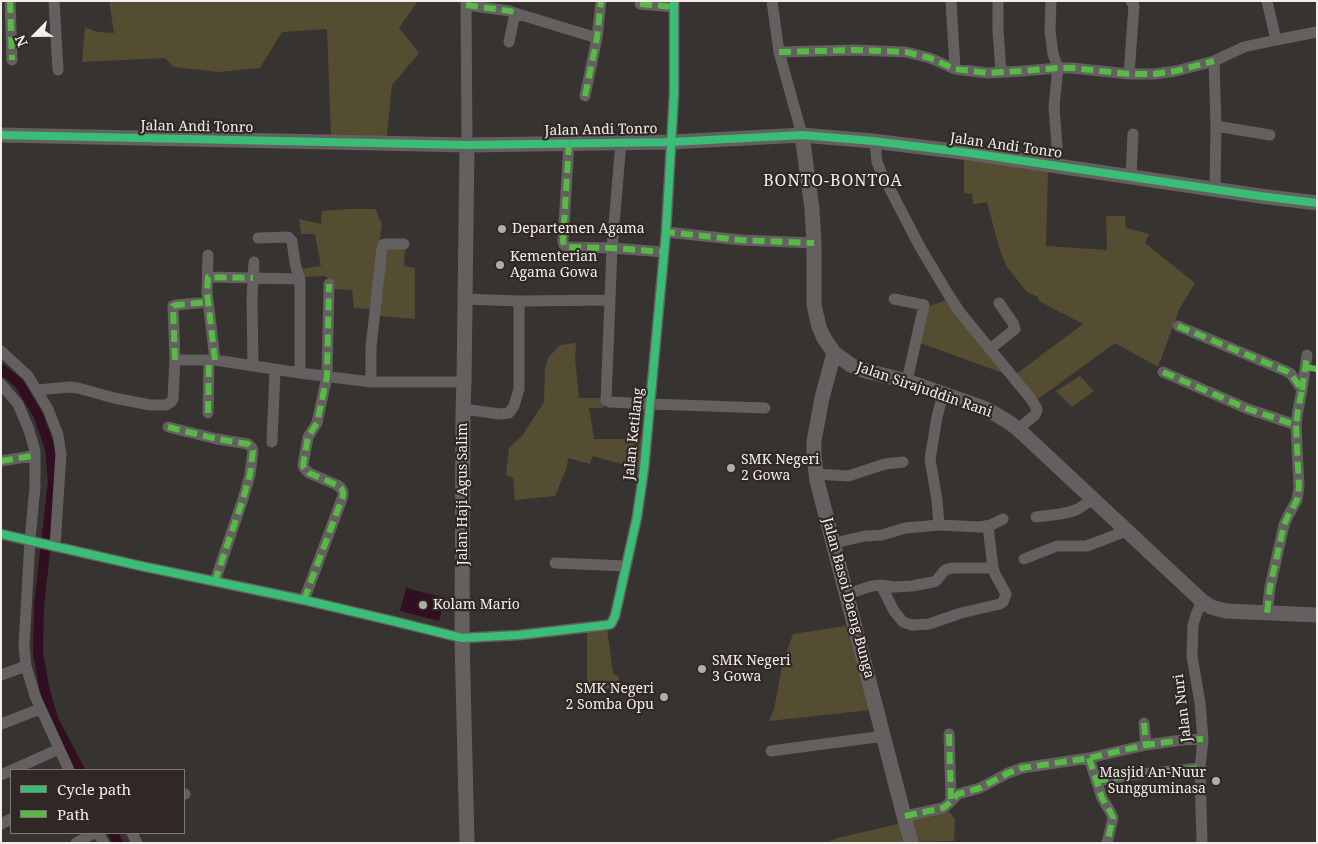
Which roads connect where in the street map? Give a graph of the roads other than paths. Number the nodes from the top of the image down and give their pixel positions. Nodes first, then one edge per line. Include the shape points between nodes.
1 (10, 1) edge
2 (54, 1) edge
3 (601, 1) edge
4 (772, 1) edge
5 (951, 1) edge
6 (998, 1) edge
7 (1051, 1) edge
8 (1131, 1) edge
9 (1267, 1) edge
10 (466, 3) edge
11 (640, 4) dead end
12 (674, 4) edge
13 (515, 13) junction
14 (1317, 32) edge
15 (597, 38) junction
16 (1276, 40) junction
17 (509, 42) dead end
18 (779, 52) junction
19 (12, 60) dead end
20 (1214, 61) junction
21 (1058, 68) junction
22 (955, 69) junction
23 (58, 70) dead end
24 (1002, 72) junction
25 (1129, 74) junction
26 (586, 96) dead end
27 (1216, 126) junction
28 (802, 134) junction
29 (1134, 134) dead end
30 (1, 135) edge
31 (1270, 135) dead end
32 (569, 142) junction
33 (621, 142) junction
34 (671, 142) junction
35 (875, 142) junction
36 (467, 145) junction
37 (1056, 166) junction
38 (1131, 176) junction
39 (1215, 189) junction
40 (1317, 203) edge
41 (666, 232) junction
42 (258, 238) dead end
43 (814, 243) junction
44 (404, 244) dead end
45 (612, 248) junction
46 (664, 252) junction
47 (208, 255) dead end
48 (254, 262) dead end
49 (208, 277) junction
50 (253, 278) junction
51 (300, 279) junction
52 (329, 284) dead end
53 (464, 299) junction
54 (894, 299) dead end
55 (610, 300) junction
56 (519, 301) junction
57 (208, 302) junction
58 (999, 303) dead end
59 (1178, 326) dead end
60 (990, 349) junction
61 (1, 351) edge
62 (834, 353) junction
63 (1307, 355) dead end
64 (175, 360) junction
65 (212, 360) junction
66 (253, 366) junction
67 (1311, 368) edge
68 (275, 370) junction
69 (1163, 372) dead end
70 (300, 374) junction
71 (327, 376) junction
72 (907, 381) junction
73 (371, 382) junction
74 (464, 382) junction
75 (1, 384) edge
76 (37, 390) junction
77 (1302, 390) junction
78 (943, 394) junction
79 (650, 404) junction
80 (765, 408) dead end
81 (463, 409) junction
82 (208, 413) dead end
83 (1296, 425) junction
84 (168, 427) dead end
85 (1018, 429) junction
86 (272, 442) dead end
87 (32, 456) dead end
88 (1, 461) edge
89 (903, 462) dead end
90 (816, 474) junction
91 (1093, 500) junction
92 (1036, 517) dead end
93 (1003, 519) dead end
94 (938, 525) junction
95 (988, 526) junction
96 (1126, 531) junction
97 (1, 534) edge
98 (33, 541) junction
99 (834, 543) junction
100 (53, 546) junction
101 (1024, 559) dead end
102 (555, 563) dead end
103 (626, 566) junction
104 (993, 568) junction
105 (215, 581) junction
106 (881, 585) junction
107 (847, 594) junction
108 (304, 600) junction
109 (1202, 602) junction
110 (1268, 613) junction
111 (1317, 615) edge
112 (462, 638) junction
113 (26, 666) junction
114 (1, 675) edge
115 (40, 708) junction
116 (1, 724) edge
117 (1144, 724) dead end
118 (949, 734) dead end
119 (884, 736) junction
120 (1203, 739) junction
121 (1146, 745) junction
122 (59, 749) junction
123 (771, 751) dead end
124 (1089, 758) junction
125 (1200, 768) junction
126 (14, 769) edge
127 (69, 769) edge
128 (1096, 781) junction
129 (951, 799) junction
130 (904, 816) junction
131 (92, 834) edge
132 (76, 843) edge
133 (467, 843) edge
134 (911, 843) edge
135 (1107, 843) edge
136 (1202, 843) edge

1 - 19 street
2 - 23 street
3 - 15 street
4 - 18 street
5 - 22 street
6 - 24 street
7 - 21 street via 1051,39
8 - 25 street via 1134,6
9 - 16 street
10 - 13 street
10 - 36 street
11 - 12 street
12 - 34 street, Jalan Ketilang
13 - 15 street
13 - 17 street
14 - 16 street
15 - 26 street
16 - 20 street via 1244,47
18 - 22 street via 906,52
18 - 28 street
20 - 25 street via 1176,71
20 - 27 street
21 - 24 street
21 - 25 street
21 - 37 street via 1054,106
22 - 24 street
27 - 31 street
27 - 39 street
28 - 34 street, Jalan Andi Tonro
28 - 35 street, Jalan Andi Tonro
28 - 43 street, Jalan Sirajuddin Rani
29 - 38 street
30 - 36 street, Jalan Andi Tonro
32 - 33 street, Jalan Andi Tonro
32 - 36 street, Jalan Andi Tonro
32 - 45 street via 564,245
33 - 34 street, Jalan Andi Tonro
33 - 45 street
34 - 41 street, Jalan Ketilang
35 - 37 street, Jalan Andi Tonro
35 - 60 street via 881,172 920,247 952,300
36 - 53 street, Jalan Haji Agus Salim
37 - 38 street, Jalan Andi Tonro
38 - 39 street, Jalan Andi Tonro
39 - 40 street, Jalan Andi Tonro
41 - 43 street
41 - 46 street, Jalan Ketilang
42 - 51 street via 290,238
43 - 62 street, Jalan Sirajuddin Rani via 817,320
44 - 73 street via 385,244 382,249 371,347
45 - 46 street
45 - 55 street
46 - 79 street, Jalan Ketilang
47 - 49 street
48 - 50 street
49 - 50 street
49 - 57 street
50 - 51 street
50 - 66 street
51 - 70 street
52 - 71 street
53 - 56 street
53 - 74 street, Jalan Haji Agus Salim
54 - 72 street via 924,305
55 - 56 street
55 - 79 street via 606,400
56 - 81 street via 519,389 514,406 509,413 500,414
57 - 64 street via 173,306
57 - 65 street
58 - 60 street via 1014,329
59 - 77 street via 1286,371
60 - 85 street via 1036,407 1036,413
61 - 76 street via 28,376
62 - 72 street, Jalan Sirajuddin Rani via 862,370
62 - 90 street, Jalan Basoi Daeng Bunga via 814,442
63 - 67 street
64 - 65 street
64 - 76 street via 173,399 166,405 150,405 70,387
65 - 66 street
65 - 82 street
66 - 68 street
67 - 77 street
68 - 70 street
68 - 86 street
69 - 83 street
70 - 71 street
71 - 73 street
71 - 108 street via 317,423 308,437 302,465 309,473 337,484 344,496
72 - 78 street, Jalan Sirajuddin Rani
73 - 74 street
74 - 81 street, Jalan Haji Agus Salim
75 - 98 street via 18,404 35,451
76 - 100 street via 58,435 61,454
77 - 83 street
78 - 85 street, Jalan Sirajuddin Rani via 988,410
78 - 94 street via 930,458
79 - 80 street
79 - 103 street, Jalan Ketilang via 640,498
81 - 112 street, Jalan Haji Agus Salim
83 - 110 street via 1299,487 1297,500 1284,525 1270,587
84 - 105 street via 248,444 253,451 243,499
85 - 91 street, Jalan Sirajuddin Rani
87 - 88 street
89 - 90 street via 848,476
90 - 99 street, Jalan Basoi Daeng Bunga
91 - 92 street via 1070,512
91 - 96 street, Jalan Sirajuddin Rani
93 - 95 street
94 - 95 street
94 - 99 street via 905,528
95 - 104 street
96 - 101 street via 1087,546 1057,546
96 - 109 street, Jalan Sirajuddin Rani
97 - 98 street
98 - 100 street
98 - 113 street via 24,646
99 - 107 street, Jalan Basoi Daeng Bunga
100 - 105 street
102 - 103 street
103 - 112 street, Jalan Ketilang via 611,624 519,636
104 - 106 street via 952,568 932,582 912,586
104 - 106 street via 1006,594 1003,602 929,624 903,622
105 - 108 street
106 - 107 street
107 - 119 street, Jalan Basoi Daeng Bunga
108 - 112 street
109 - 110 street, Jalan Sirajuddin Rani via 1218,610
109 - 120 street, Jalan Nuri via 1193,625 1192,656
110 - 111 street, Jalan Sirajuddin Rani
112 - 133 street, Jalan Haji Agus Salim
113 - 114 street
113 - 115 street
115 - 116 street
115 - 122 street
117 - 121 street
118 - 129 street
119 - 123 street
119 - 130 street, Jalan Basoi Daeng Bunga
120 - 121 street
120 - 125 street, Jalan Nuri
121 - 124 street
122 - 126 street
122 - 127 street
124 - 128 street
124 - 129 street via 1015,770
125 - 128 street
125 - 136 street, Jalan Nuri
128 - 135 street via 1111,812
129 - 130 street via 943,808
130 - 134 street, Jalan Basoi Daeng Bunga
131 - 132 street

